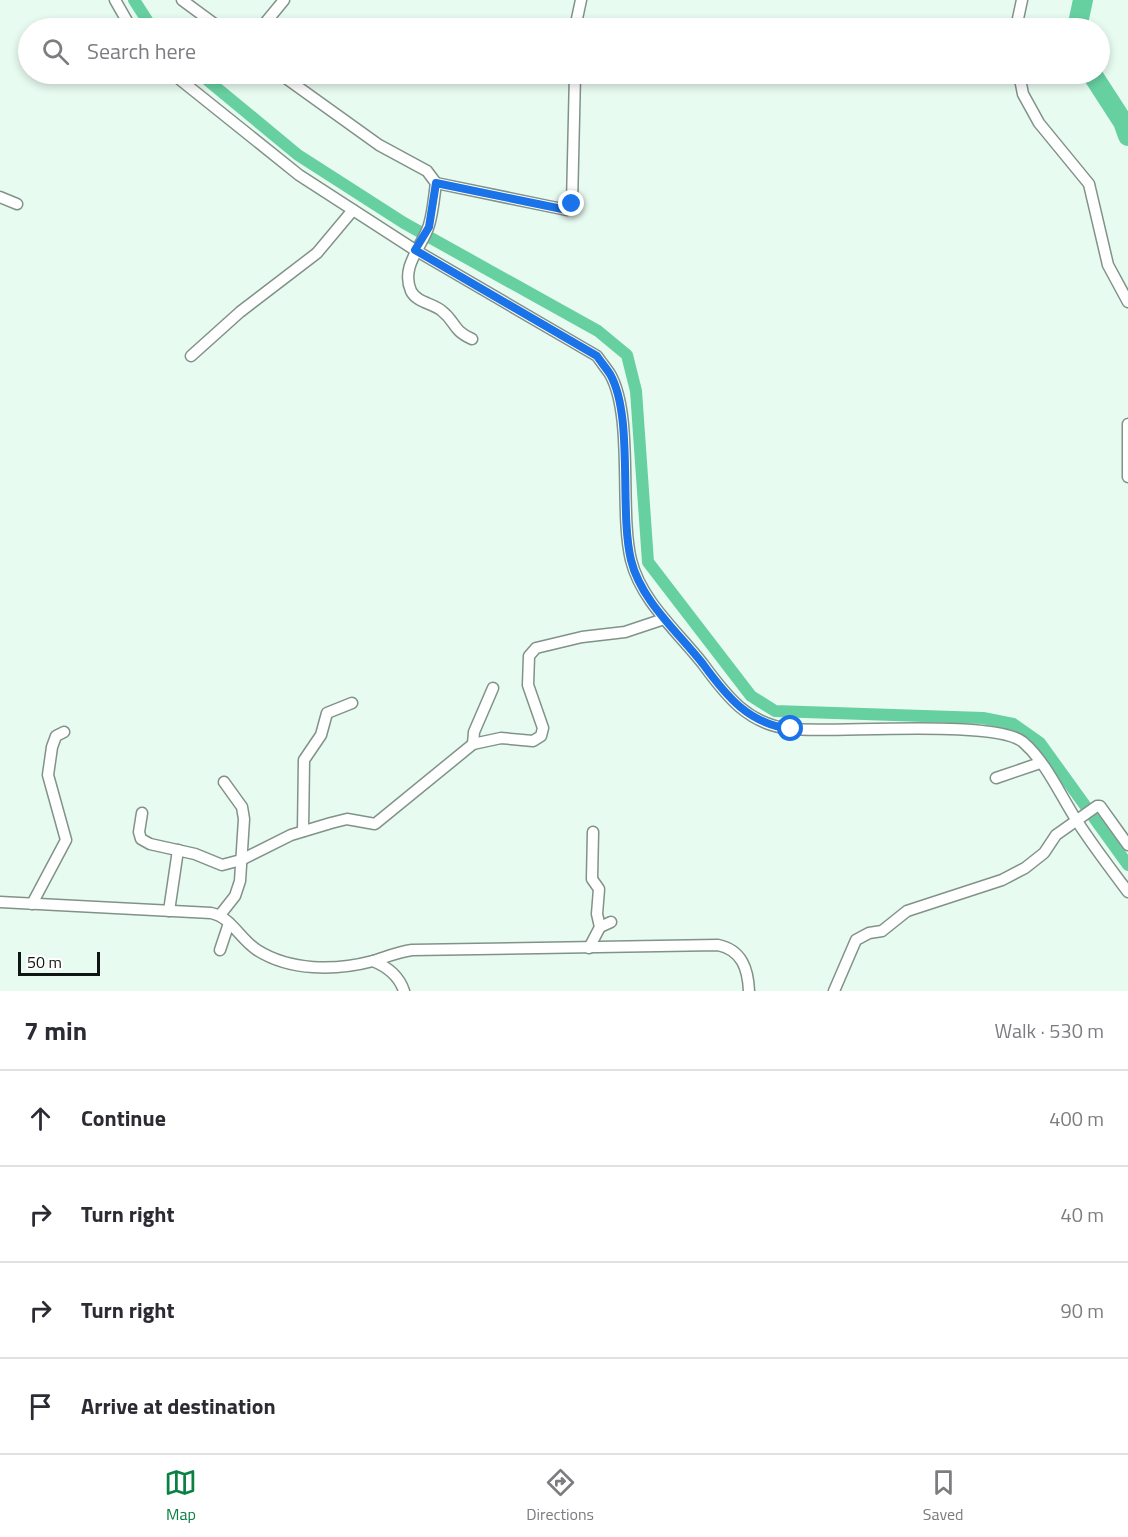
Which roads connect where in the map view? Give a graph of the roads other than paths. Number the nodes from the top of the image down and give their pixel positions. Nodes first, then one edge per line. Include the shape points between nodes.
1 (115, 0) edge
2 (182, 0) edge
3 (284, 0) edge
4 (581, 0) edge
5 (1022, 0) edge
6 (125, 18) edge
7 (206, 18) edge
8 (269, 18) edge
9 (577, 18) edge
10 (1018, 18) edge
11 (184, 84) edge
12 (294, 84) edge
13 (575, 84) edge
14 (1021, 84) edge
15 (436, 183) junction
16 (0, 197) edge
17 (17, 204) dead end
18 (353, 210) junction
19 (416, 249) junction
20 (1128, 302) edge
21 (472, 339) dead end
22 (191, 356) dead end
23 (1128, 424) edge
24 (1128, 477) edge
25 (664, 618) junction
26 (493, 688) dead end
27 (352, 703) dead end
28 (64, 732) dead end
29 (473, 744) junction
30 (1040, 763) junction
31 (996, 778) dead end
32 (224, 782) dead end
33 (142, 813) dead end
34 (1078, 819) junction
35 (303, 831) junction
36 (593, 832) dead end
37 (1128, 845) edge
38 (178, 850) junction
39 (241, 860) junction
40 (1128, 892) edge
41 (0, 902) edge
42 (32, 904) junction
43 (169, 911) junction
44 (220, 915) junction
45 (611, 922) dead end
46 (229, 923) junction
47 (600, 927) junction
48 (589, 948) junction
49 (220, 950) dead end
50 (373, 961) junction
51 (404, 991) edge
52 (749, 991) edge
53 (834, 991) edge

1 - 6 street
2 - 7 street
3 - 8 street
4 - 9 street
5 - 10 street
11 - 18 street via 264,149
12 - 15 street via 379,145 427,171
13 - 15 street via 571,207 567,210
14 - 20 street via 1039,123 1089,184 1108,265
15 - 19 street via 429,227
16 - 17 street
18 - 19 street
18 - 22 street via 317,253 240,312
19 - 21 street via 409,272 411,291 442,311 458,333
19 - 25 street via 597,356 611,375 620,413 631,560
23 - 24 street
25 - 29 street via 625,632 536,648 529,656 528,685 543,728 541,736 533,741 501,738
25 - 30 street via 721,688 750,716 770,727 815,731 969,729 1003,733 1022,741
26 - 29 street via 474,732
27 - 35 street via 327,713 321,735 304,760
28 - 42 street via 56,736 48,775 66,840
29 - 35 street via 375,824 347,819
30 - 31 street
30 - 34 street
32 - 39 street via 242,807
33 - 38 street via 141,840
34 - 37 street via 1097,806
34 - 40 street
34 - 53 street via 1056,835 1044,853 1002,880 907,911 882,931 856,940
35 - 39 street
36 - 47 street via 592,879 599,889
38 - 39 street via 222,865
38 - 43 street
39 - 44 street via 235,896
41 - 42 street
42 - 43 street
43 - 44 street
44 - 46 street
45 - 47 street
46 - 49 street
46 - 50 street via 254,948 293,965 322,968
47 - 48 street
48 - 50 street via 412,950
48 - 52 street via 729,947 746,965
50 - 51 street via 400,980

